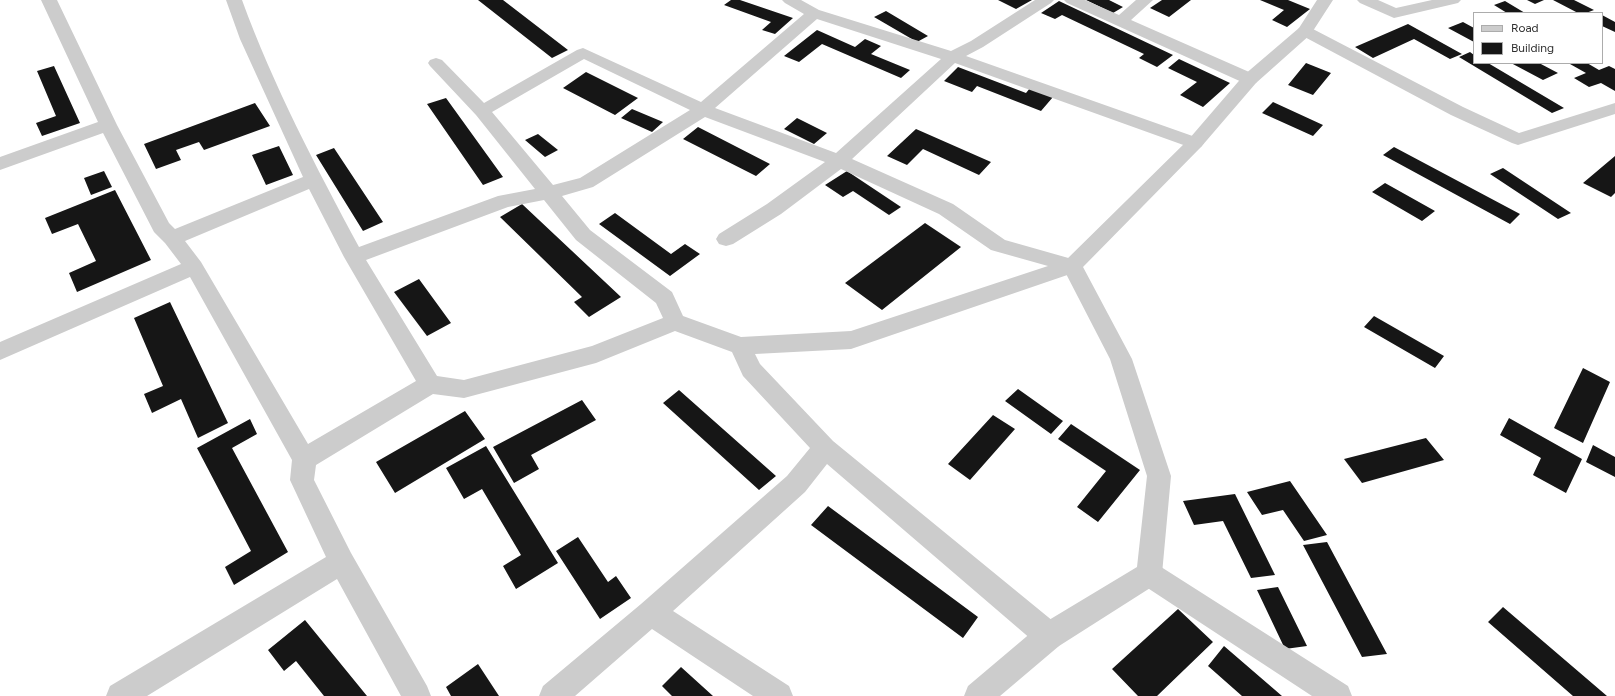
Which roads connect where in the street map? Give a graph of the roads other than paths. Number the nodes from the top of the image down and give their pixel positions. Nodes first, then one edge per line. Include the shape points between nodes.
1 (49, 0) edge
2 (234, 0) edge
3 (790, 0) edge
4 (1046, 0) edge
5 (1072, 0) edge
6 (1145, 0) edge
7 (1325, 0) edge
8 (1365, 0) edge
9 (1453, 0) edge
10 (814, 13) junction
11 (1121, 21) junction
12 (1305, 31) junction
13 (952, 57) junction
14 (436, 63) dead end
15 (1250, 79) junction
16 (1615, 108) edge
17 (703, 110) junction
18 (482, 111) junction
19 (108, 125) junction
20 (1196, 143) junction
21 (839, 161) junction
22 (0, 164) edge
23 (314, 180) junction
24 (549, 193) junction
25 (172, 238) junction
26 (726, 239) dead end
27 (354, 257) junction
28 (1072, 266) junction
29 (194, 267) junction
30 (674, 322) junction
31 (740, 346) junction
32 (0, 351) edge
33 (430, 384) junction
34 (825, 448) junction
35 (304, 459) junction
36 (342, 562) junction
37 (1149, 574) junction
38 (651, 613) junction
39 (1049, 636) junction
40 (120, 696) edge
41 (417, 696) edge
42 (553, 696) edge
43 (779, 696) edge
44 (978, 696) edge
45 (1338, 696) edge

1 - 19 street
2 - 23 street via 248,39
3 - 10 street
4 - 13 street
5 - 11 street
6 - 11 street
7 - 12 street
8 - 9 street via 1394,13
10 - 13 street
10 - 17 street
11 - 15 street
12 - 15 street
12 - 16 street via 1457,111 1518,139
13 - 20 street
13 - 21 street
14 - 18 street
15 - 20 street
17 - 18 street via 583,53
17 - 21 street
17 - 24 street via 586,183
18 - 24 street
19 - 22 street
19 - 25 street via 161,227
20 - 28 street
21 - 26 street via 774,209
21 - 28 street via 946,209 998,245
23 - 25 street
23 - 27 street
24 - 27 street via 506,201
24 - 30 street via 584,235 665,298
25 - 29 street
27 - 33 street
28 - 31 street via 851,340
28 - 37 street via 1120,360 1159,476
29 - 32 street
29 - 35 street
30 - 31 street
30 - 33 street via 596,354 464,389
31 - 34 street via 751,370
33 - 35 street
34 - 38 street via 796,484
34 - 39 street
35 - 36 street via 302,480
36 - 40 street
36 - 41 street
37 - 39 street
37 - 45 street
38 - 42 street
38 - 43 street
39 - 44 street

